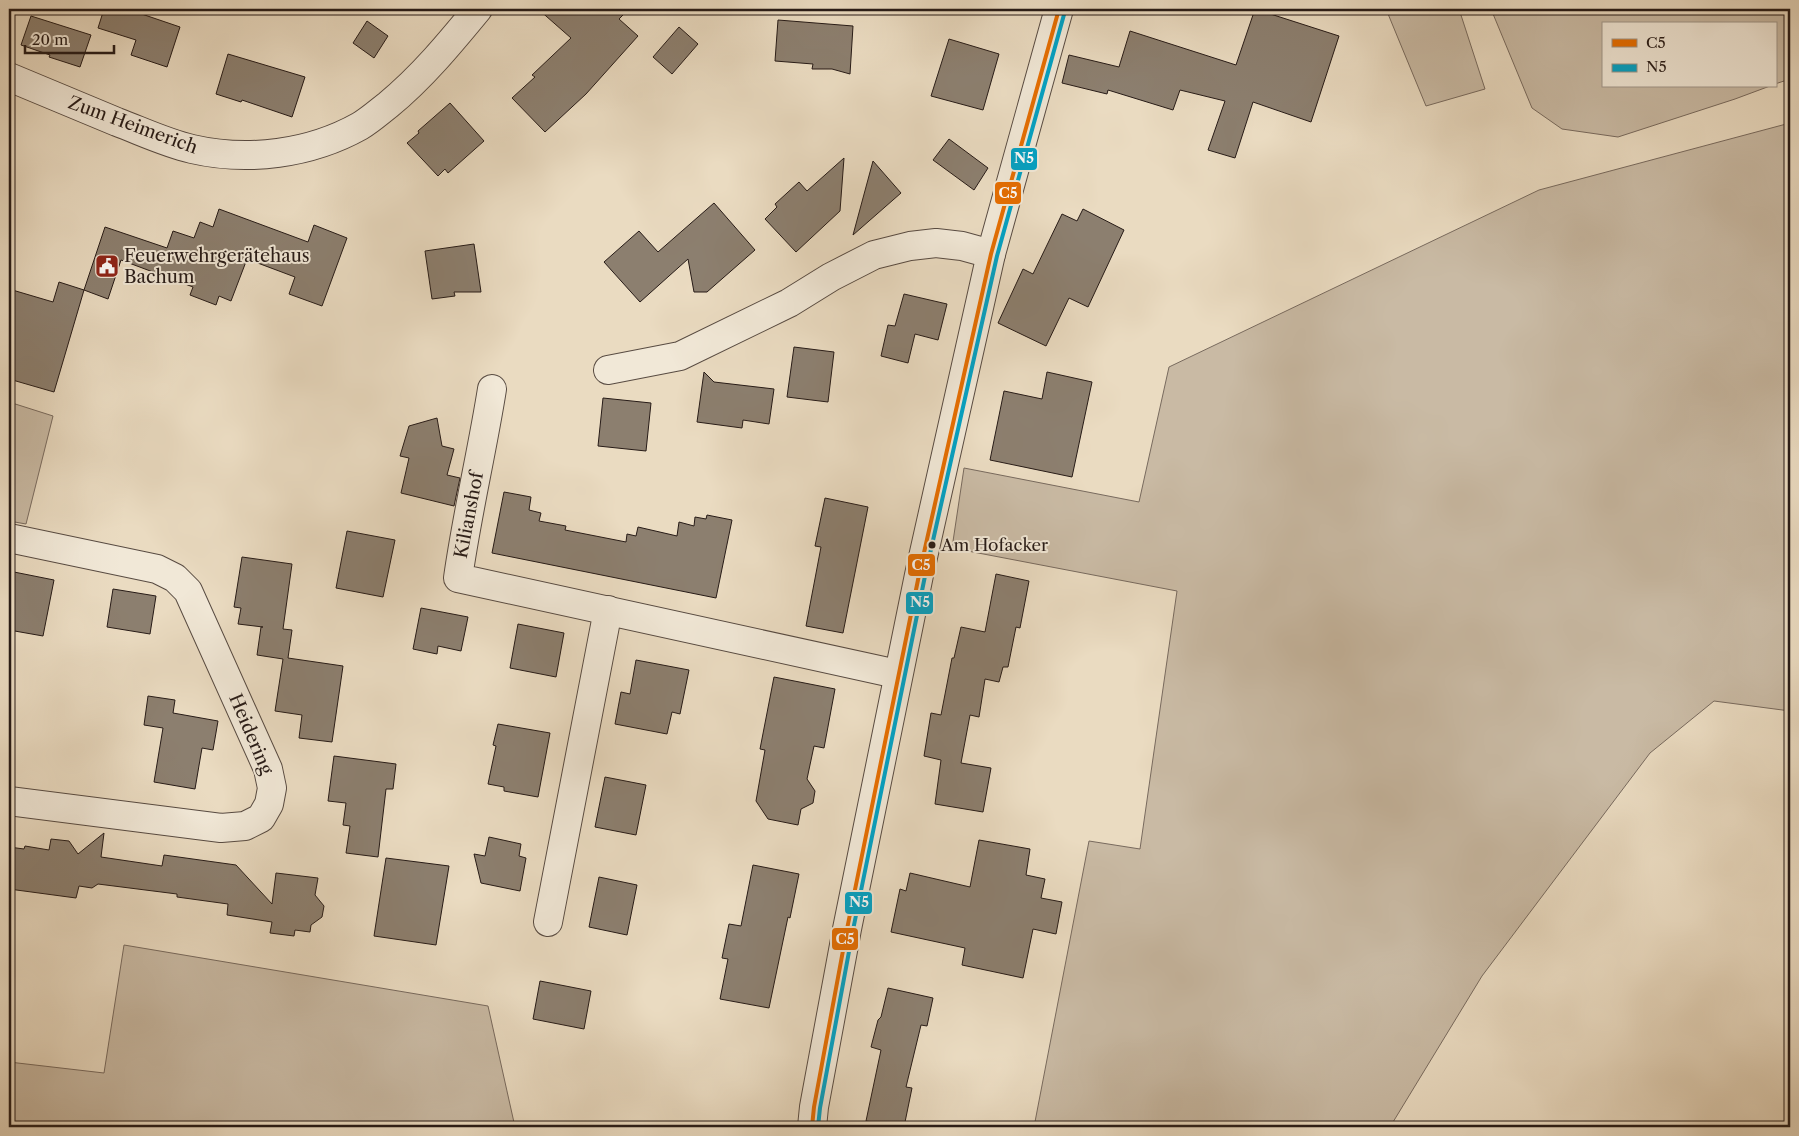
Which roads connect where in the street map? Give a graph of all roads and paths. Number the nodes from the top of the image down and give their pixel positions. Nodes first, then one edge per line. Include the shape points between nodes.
1 (478, 9) edge
2 (1059, 9) edge
3 (9, 77) edge
4 (991, 254) junction
5 (608, 370) dead end
6 (492, 389) dead end
7 (9, 538) edge
8 (608, 610) junction
9 (897, 674) junction
10 (9, 801) edge
11 (548, 922) dead end
12 (812, 1127) edge

1 - 3 street, Zum Heimerich via 424,72 379,112 326,142 287,152 260,155 191,149
2 - 4 street
4 - 5 street via 962,246 936,244 910,246 874,255 831,276 789,303 680,356
4 - 9 street
6 - 8 street, Kilianshof via 458,578
7 - 10 street, Heidering via 157,569 188,591 268,769 272,788 269,804 261,818 245,826 221,828
8 - 9 street, Kilianshof
8 - 11 street
9 - 12 street

